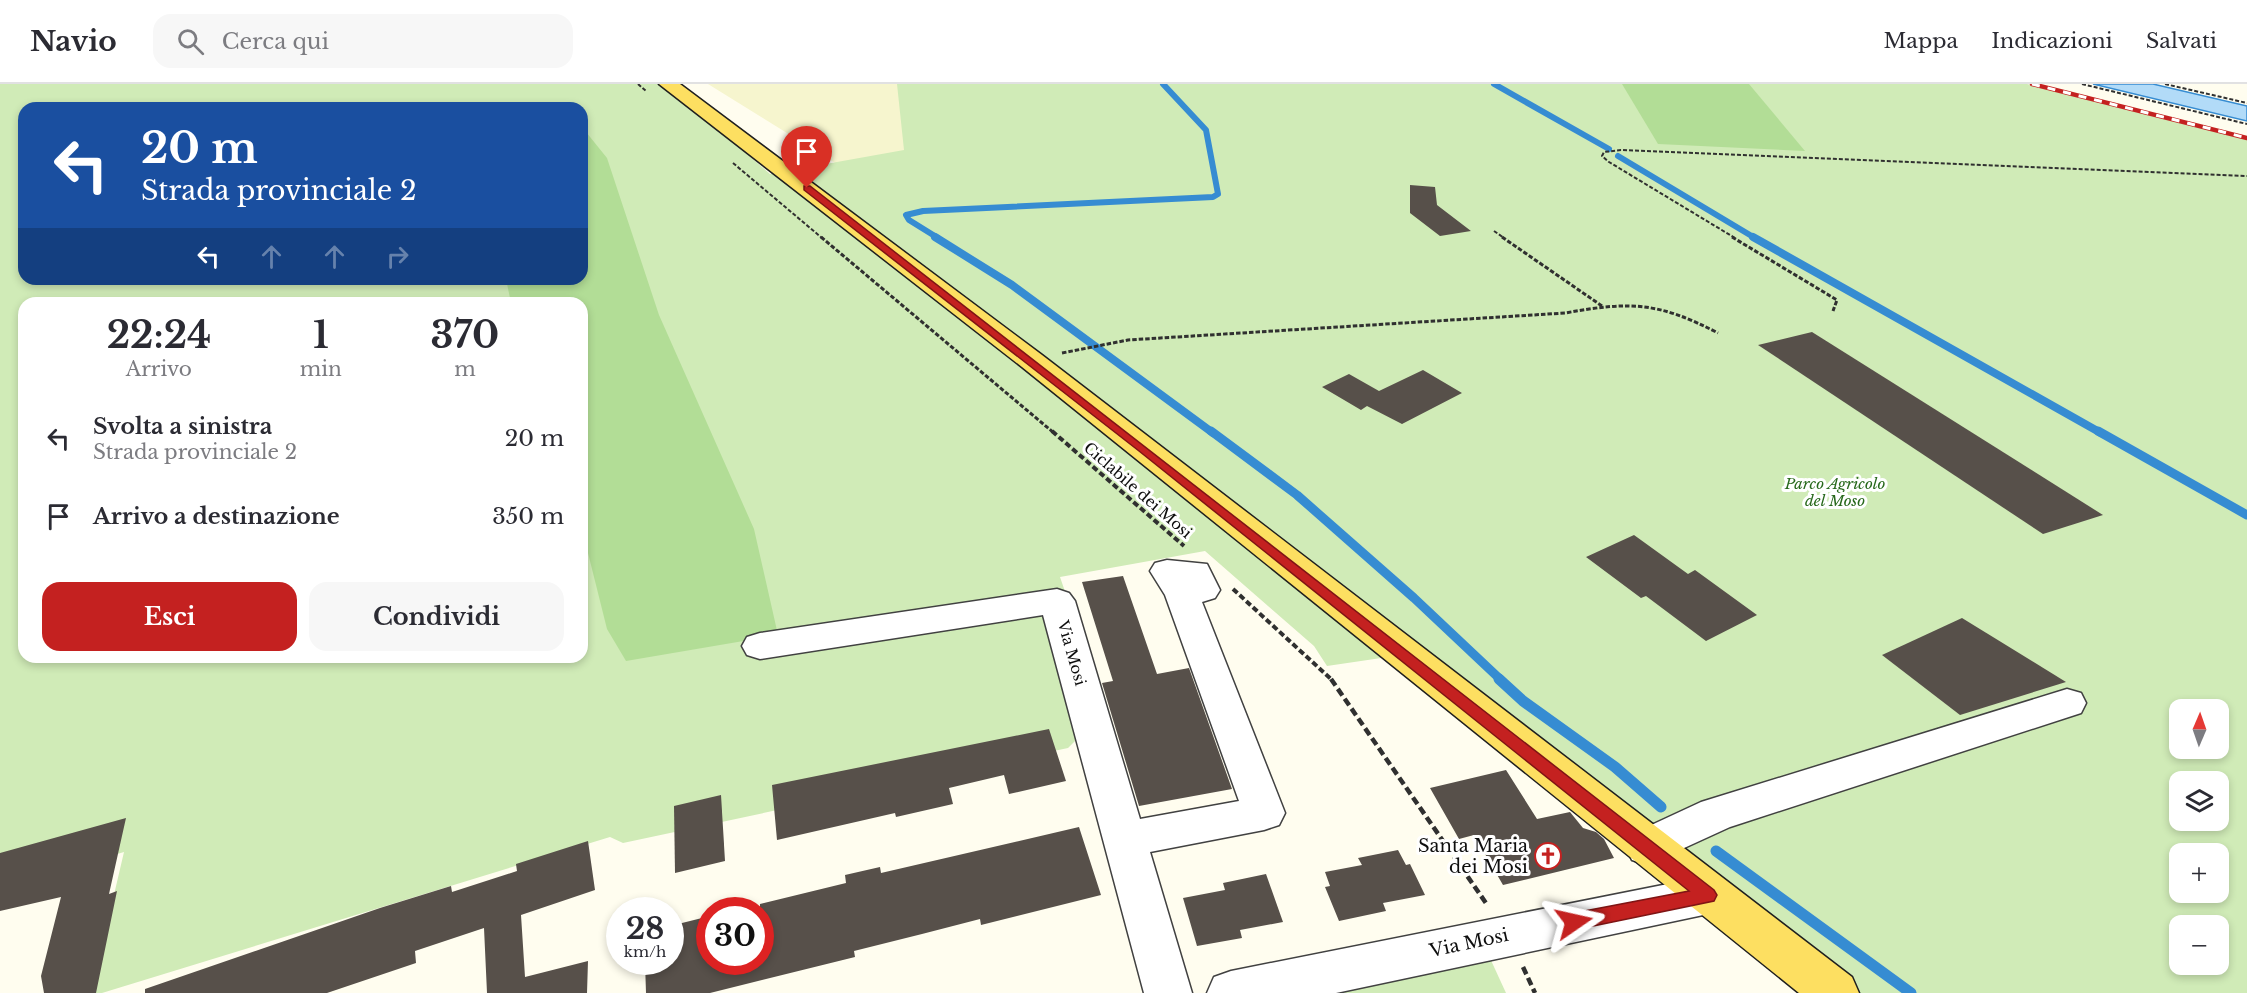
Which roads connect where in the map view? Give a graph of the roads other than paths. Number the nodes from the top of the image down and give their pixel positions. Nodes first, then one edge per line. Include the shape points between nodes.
1 (658, 88) edge
2 (1182, 595) dead end
3 (760, 646) dead end
4 (2067, 702) dead end
5 (1126, 839) junction
6 (1647, 847) junction
7 (1708, 895) junction
8 (1168, 993) edge
9 (1231, 993) edge
10 (1835, 993) edge

1 - 6 main road via 752,145
2 - 5 street via 1264,813
3 - 5 street, Via Mosi via 1057,601
4 - 6 street via 1716,814
5 - 8 street, Via Mosi
6 - 7 main road
7 - 9 street, Via Mosi
7 - 10 main road

